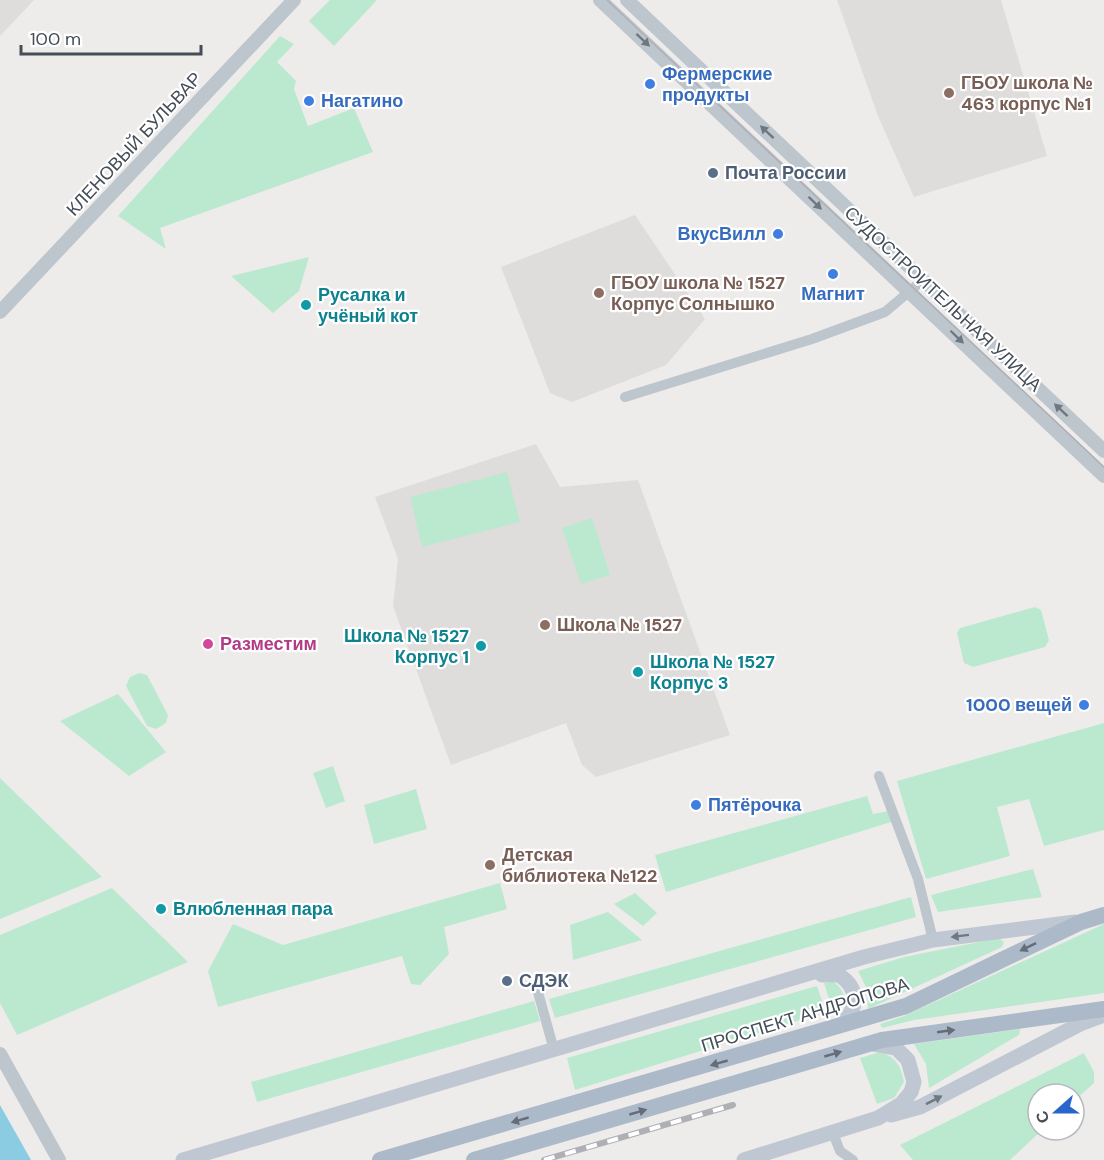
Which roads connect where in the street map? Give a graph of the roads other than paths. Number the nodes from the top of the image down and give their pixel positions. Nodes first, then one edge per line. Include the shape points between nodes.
1 (294, 0) edge
2 (600, 0) edge
3 (627, 0) edge
4 (923, 280) junction
5 (910, 292) junction
6 (0, 312) edge
7 (625, 397) dead end
8 (1104, 451) edge
9 (1104, 476) edge
10 (879, 776) dead end
11 (1104, 915) edge
12 (1081, 922) junction
13 (933, 940) junction
14 (808, 976) junction
15 (536, 985) dead end
16 (1104, 1009) edge
17 (1104, 1015) edge
18 (833, 1029) junction
19 (867, 1044) junction
20 (554, 1050) junction
21 (0, 1054) edge
22 (879, 1118) junction
23 (833, 1133) junction
24 (59, 1160) edge
25 (183, 1160) edge
26 (380, 1160) edge
27 (474, 1160) edge
28 (744, 1160) edge
29 (854, 1160) edge

1 - 6 street, КЛЕНОВЫЙ БУЛЬВАР
2 -> 5 street, СУДОСТРОИТЕЛЬНАЯ УЛИЦА
4 -> 3 street, СУДОСТРОИТЕЛЬНАЯ УЛИЦА
4 - 5 street
8 -> 4 street, СУДОСТРОИТЕЛЬНАЯ УЛИЦА
5 - 7 street via 885,312 812,339
5 -> 9 street, СУДОСТРОИТЕЛЬНАЯ УЛИЦА
10 - 13 street via 918,879
11 - 12 main road, ПРОСПЕКТ АНДРОПОВА
12 -> 13 main road
12 -> 18 main road, ПРОСПЕКТ АНДРОПОВА via 906,1006
13 - 14 main road
14 - 18 main road via 834,974 852,988 853,1010
14 - 20 main road
15 - 20 street
19 -> 16 main road
22 -> 17 main road via 920,1107
18 -> 26 main road, ПРОСПЕКТ АНДРОПОВА
19 - 22 main road via 896,1048 908,1060 913,1075 909,1095 897,1108
27 -> 19 main road
20 - 25 main road
21 - 24 street
22 - 23 main road
23 - 28 main road
23 - 29 street via 840,1151

